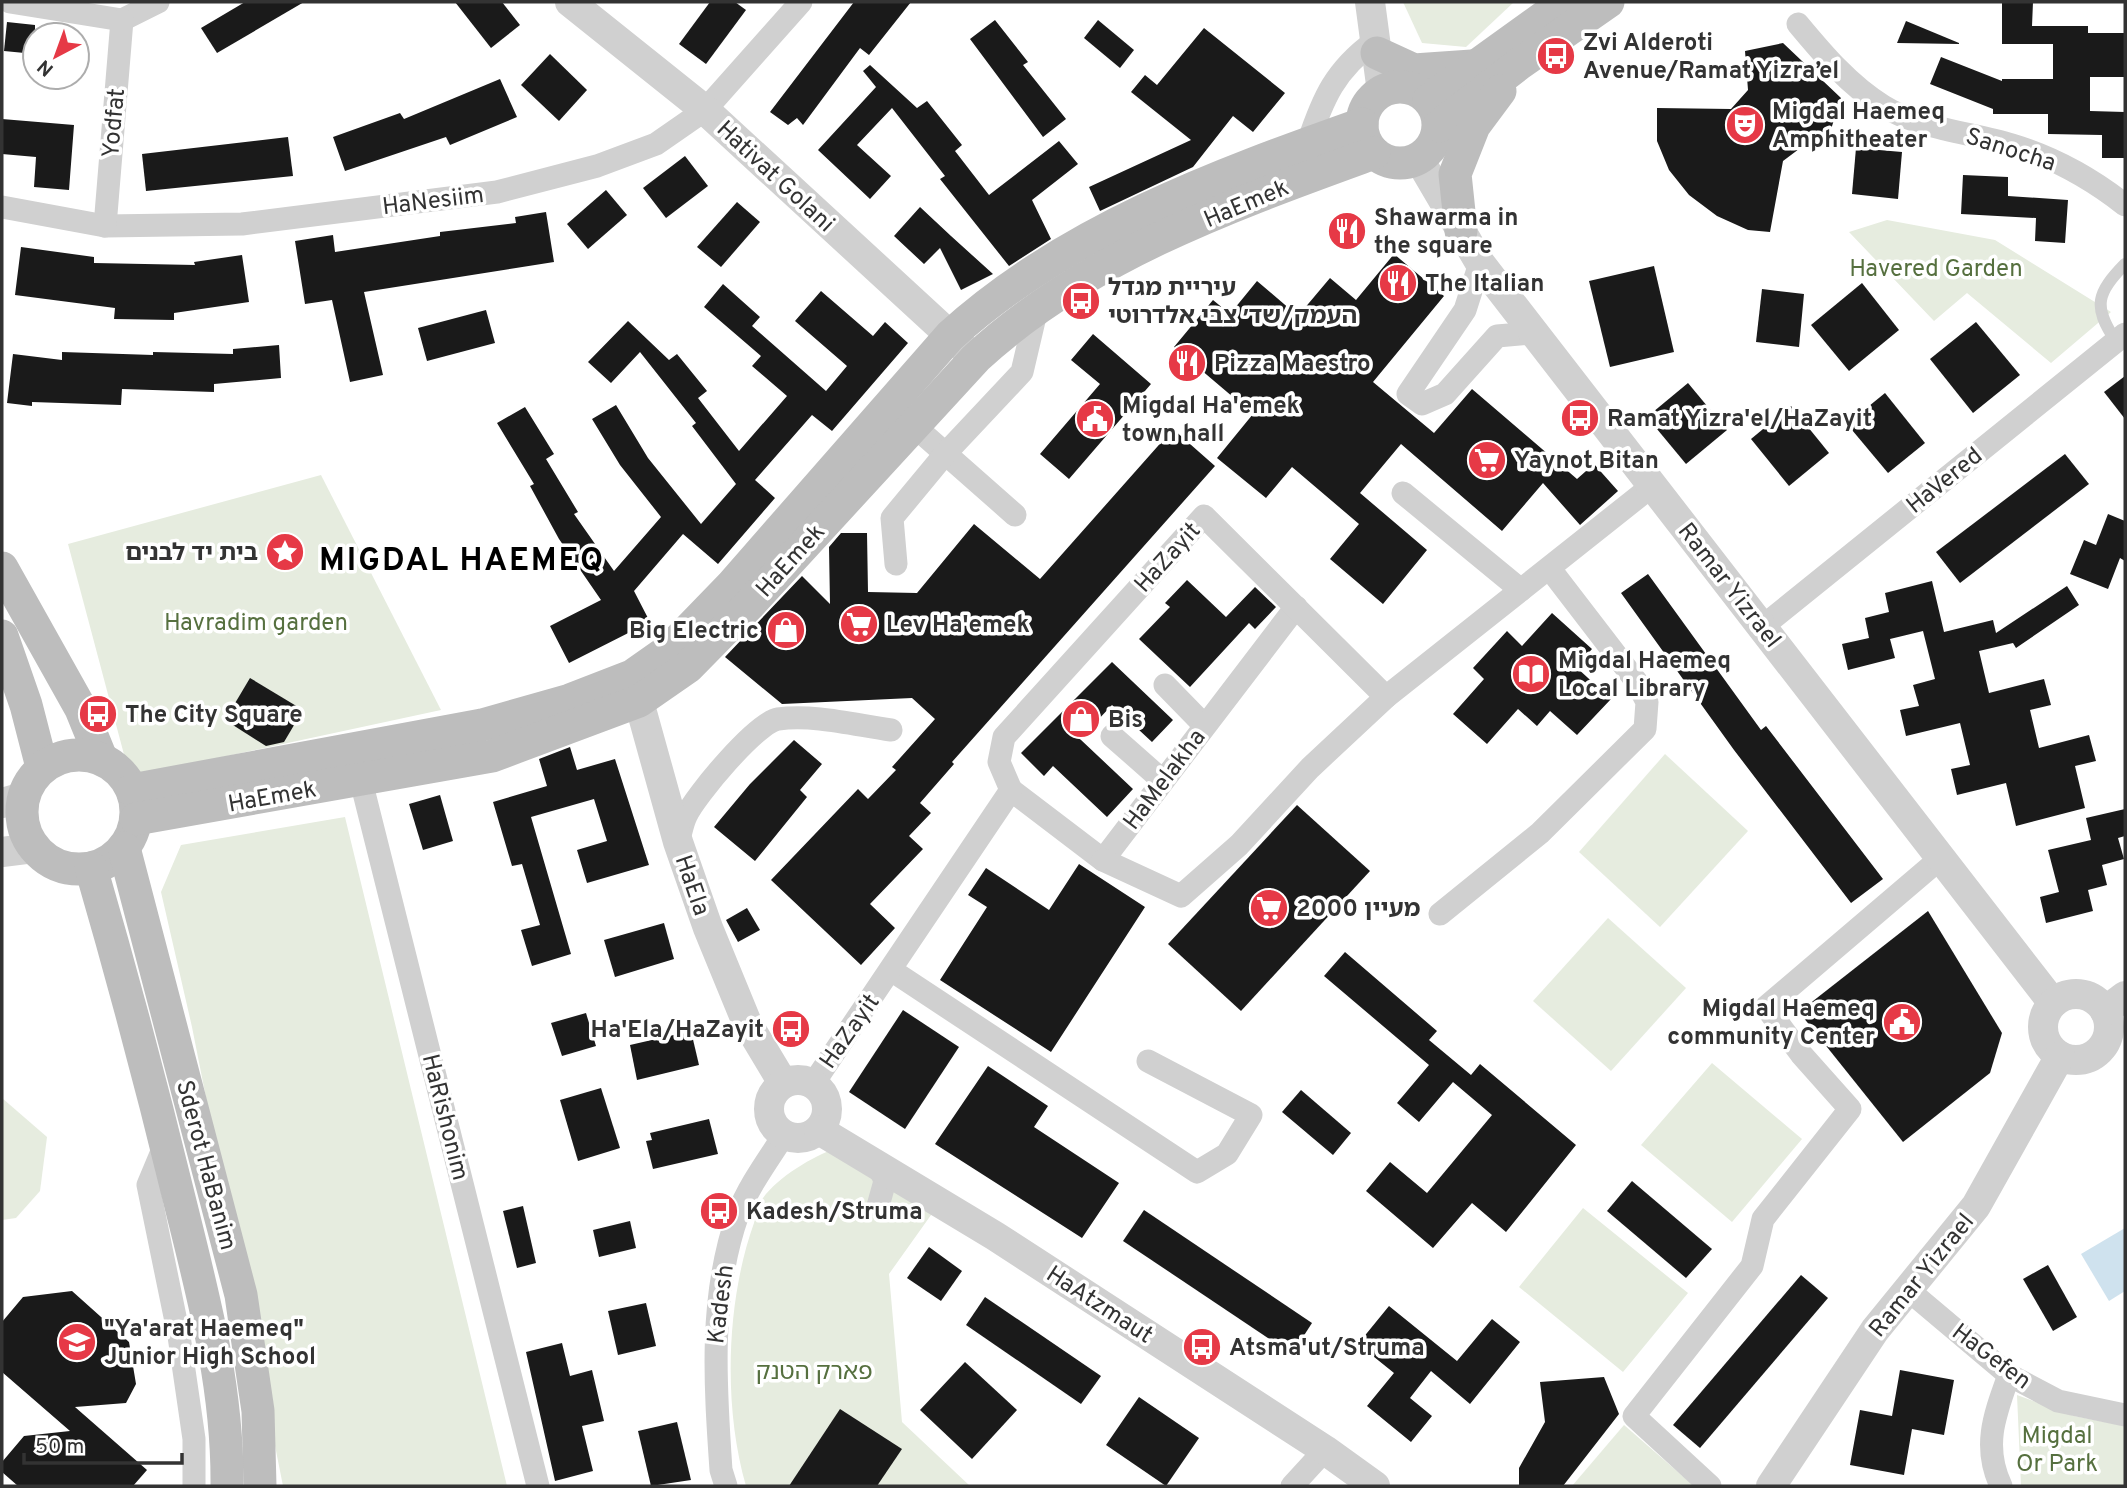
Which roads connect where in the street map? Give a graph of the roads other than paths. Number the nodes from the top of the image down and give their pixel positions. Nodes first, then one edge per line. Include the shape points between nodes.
1 (10, 2) edge
2 (158, 2) edge
3 (570, 2) edge
4 (801, 2) edge
5 (1370, 2) edge
6 (1565, 2) edge
7 (1608, 2) edge
8 (122, 20) junction
9 (1798, 24) dead end
10 (1376, 47) junction
11 (1519, 64) junction
12 (1472, 66) junction
13 (1382, 92) junction
14 (705, 110) junction
15 (1434, 113) junction
16 (1368, 139) junction
17 (1308, 143) junction
18 (1419, 159) junction
19 (2125, 205) edge
20 (2, 207) edge
21 (104, 226) junction
22 (1461, 230) junction
23 (1480, 263) junction
24 (2125, 264) edge
25 (1037, 308) junction
26 (1533, 332) junction
27 (950, 336) junction
28 (2121, 337) edge
29 (975, 358) junction
30 (902, 416) junction
31 (945, 454) junction
32 (1652, 486) junction
33 (1403, 493) dead end
34 (1015, 515) dead end
35 (896, 564) dead end
36 (2, 568) edge
37 (1549, 569) junction
38 (1521, 590) junction
39 (1296, 607) junction
40 (1762, 627) junction
41 (2, 636) edge
42 (1165, 685) dead end
43 (636, 689) junction
44 (1386, 697) junction
45 (1204, 725) junction
46 (891, 730) dead end
47 (1112, 736) dead end
48 (101, 758) junction
49 (356, 764) junction
50 (42, 767) junction
51 (1162, 780) junction
52 (1011, 790) junction
53 (12, 800) edge
54 (131, 819) junction
55 (678, 842) junction
56 (18, 850) edge
57 (1942, 857) junction
58 (1103, 860) junction
59 (91, 868) junction
60 (1440, 914) dead end
61 (891, 970) junction
62 (2053, 1003) junction
63 (2115, 1003) edge
64 (2060, 1056) junction
65 (1148, 1061) dead end
66 (783, 1083) junction
67 (813, 1084) junction
68 (819, 1130) junction
69 (784, 1135) junction
70 (166, 1142) junction
71 (877, 1162) junction
72 (878, 1206) dead end
73 (1908, 1289) junction
74 (2009, 1375) junction
75 (2125, 1415) edge
76 (1325, 1450) junction
77 (194, 1486) edge
78 (227, 1486) edge
79 (260, 1486) edge
80 (538, 1486) edge
81 (726, 1486) edge
82 (1292, 1486) edge
83 (1376, 1486) edge
84 (1710, 1486) edge
85 (1771, 1486) edge
86 (2001, 1486) edge

1 - 8 street
2 - 8 street
3 - 14 street, Hativat Golani
4 - 14 street, HaNesiim
5 - 10 street
6 - 12 main road via 1508,46
7 - 11 main road
8 - 21 street, Yodfat
9 - 19 street, Sanocha via 1834,67 1884,107 1933,125 2014,145 2073,170
10 - 12 main road via 1414,70
10 - 13 street
10 - 17 street via 1349,60 1329,90
11 - 15 main road
11 - 22 main road via 1474,126 1455,174
12 - 15 main road
13 - 15 main road via 1407,88
13 - 16 main road via 1368,105
14 - 21 street, HaNesiim via 656,144 597,166 497,192 242,224
14 - 27 street, Hativat Golani
15 - 18 main road via 1429,150
16 - 17 main road, HaEmek
16 - 18 main road via 1395,163
16 - 25 main road, HaEmek via 1266,193 1100,267
17 - 27 main road, HaEmek via 1090,236 978,310
18 - 22 street, Ramar Yizrael
20 - 21 street, HaNesiim
22 - 23 street, Ramar Yizrael
23 - 26 street, Ramar Yizrael
23 - 26 street via 1465,310 1408,394 1422,404 1445,394 1497,336
24 - 28 lane via 2104,287 2099,304 2102,321
25 - 29 main road, HaEmek
25 - 31 street via 1022,372
26 - 32 street, Ramar Yizrael
27 - 29 street, Hativat Golani
27 - 30 main road, HaEmek
28 - 40 street, HaVered
29 - 30 main road, HaEmek
30 - 31 street
30 - 43 main road, HaEmek via 731,586
31 - 34 street
31 - 35 street via 892,519
32 - 37 street
32 - 40 street, Ramar Yizrael
33 - 38 street
36 - 48 main road via 80,709
37 - 38 street
37 - 60 street via 1636,681 1647,702 1644,729 1541,833
38 - 44 street
39 - 44 street, HaZayit
39 - 45 street, HaMelakha
39 - 52 street, HaZayit via 1205,516 1004,737 999,762
40 - 57 street, Ramar Yizrael
41 - 50 main road
42 - 45 street
43 - 49 main road, HaEmek via 482,724
43 - 55 street, HaEla
44 - 58 street via 1181,896
45 - 51 street, HaMelakha
46 - 55 street via 774,719 752,734 714,778 686,816
47 - 51 street
48 - 50 main road via 70,755
48 - 54 main road via 125,776
49 - 54 main road, HaEmek
49 - 80 street, HaRishonim
50 - 53 main road
51 - 58 street, HaMelakha
52 - 58 street
52 - 61 street, HaZayit
53 - 56 main road via 25,832
54 - 59 main road via 110,861
54 - 79 main road, Sderot HaBanim via 241,1295 258,1411
55 - 66 street, HaEla via 747,1023
56 - 59 main road via 70,869
57 - 62 street, Ramar Yizrael
57 - 84 street via 1766,1007 1850,1109 1763,1219 1752,1266 1634,1416
59 - 70 main road, Sderot HaBanim
61 - 65 street via 1197,1172 1227,1154 1251,1115
61 - 67 street, HaZayit
62 - 63 street via 2075,994
62 - 64 street via 2043,1027 2048,1044
63 - 64 street via 2100,1050 2085,1059
64 - 73 street, Ramar Yizrael via 1976,1206
66 - 67 street
66 - 69 street via 771,1096 769,1114
67 - 68 street via 827,1105
68 - 69 street via 802,1138
68 - 71 street, HaAtzmaut
69 - 81 street, Kadesh via 739,1211 726,1253 713,1360
70 - 77 street via 148,1185 179,1336 194,1439
70 - 78 main road, Sderot HaBanim via 210,1324 228,1430
71 - 72 street via 885,1181
71 - 76 street, HaAtzmaut
73 - 74 street, HaGefen
73 - 85 street, Ramar Yizrael via 1875,1330
74 - 75 street, HaGefen via 2057,1401
74 - 86 street via 1991,1425 1990,1452
76 - 82 street
76 - 83 street, HaAtzmaut

